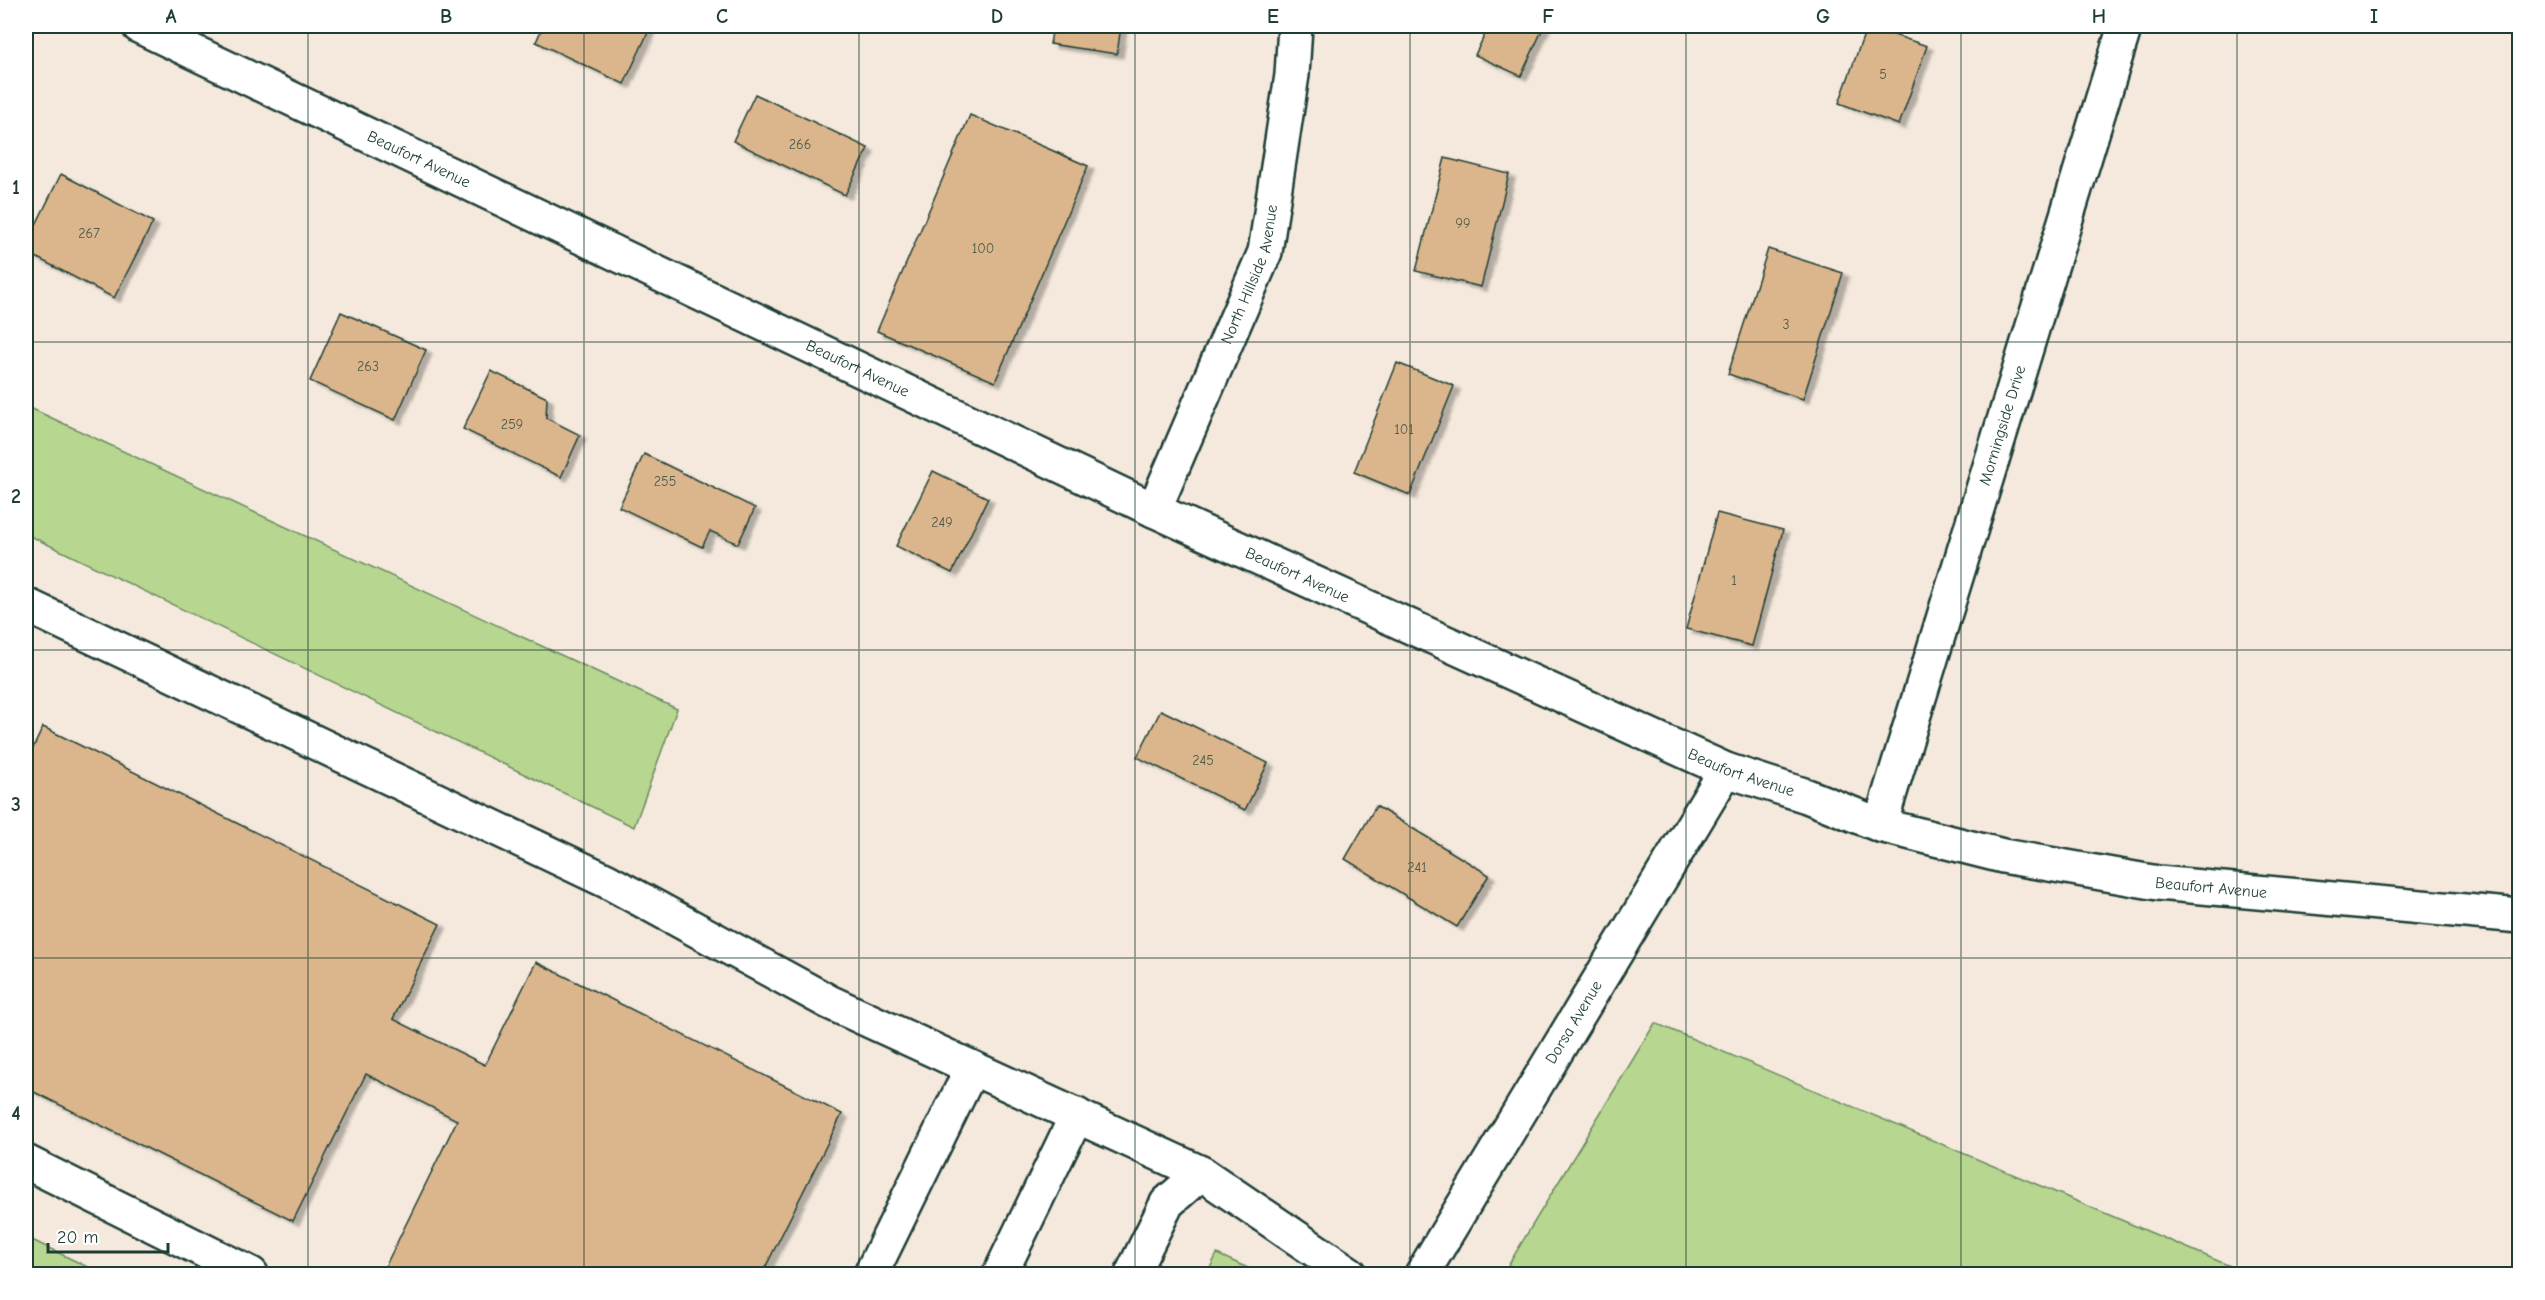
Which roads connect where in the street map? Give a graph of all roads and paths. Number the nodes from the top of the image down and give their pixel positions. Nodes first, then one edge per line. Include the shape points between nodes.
1 (139, 26) edge
2 (1295, 26) edge
3 (2125, 26) edge
4 (1154, 510) junction
5 (26, 606) edge
6 (1726, 770) junction
7 (1880, 825) junction
8 (2520, 916) edge
9 (972, 1068) junction
10 (1077, 1114) junction
11 (26, 1162) edge
12 (1202, 1173) junction
13 (251, 1275) edge
14 (871, 1275) edge
15 (1000, 1275) edge
16 (1132, 1275) edge
17 (1350, 1275) edge
18 (1422, 1275) edge

1 - 4 street, Beaufort Avenue
2 - 4 street, North Hillside Avenue via 1292,75 1265,252
3 - 7 street, Morningside Drive
4 - 6 street, Beaufort Avenue
5 - 9 street via 607,881 829,1002
6 - 7 street, Beaufort Avenue
6 - 18 street, Dorsa Avenue
7 - 8 street, Beaufort Avenue via 2003,856 2158,884
9 - 10 street
9 - 14 street
10 - 12 street
10 - 15 street
11 - 13 street
12 - 16 street via 1167,1203
12 - 17 street

